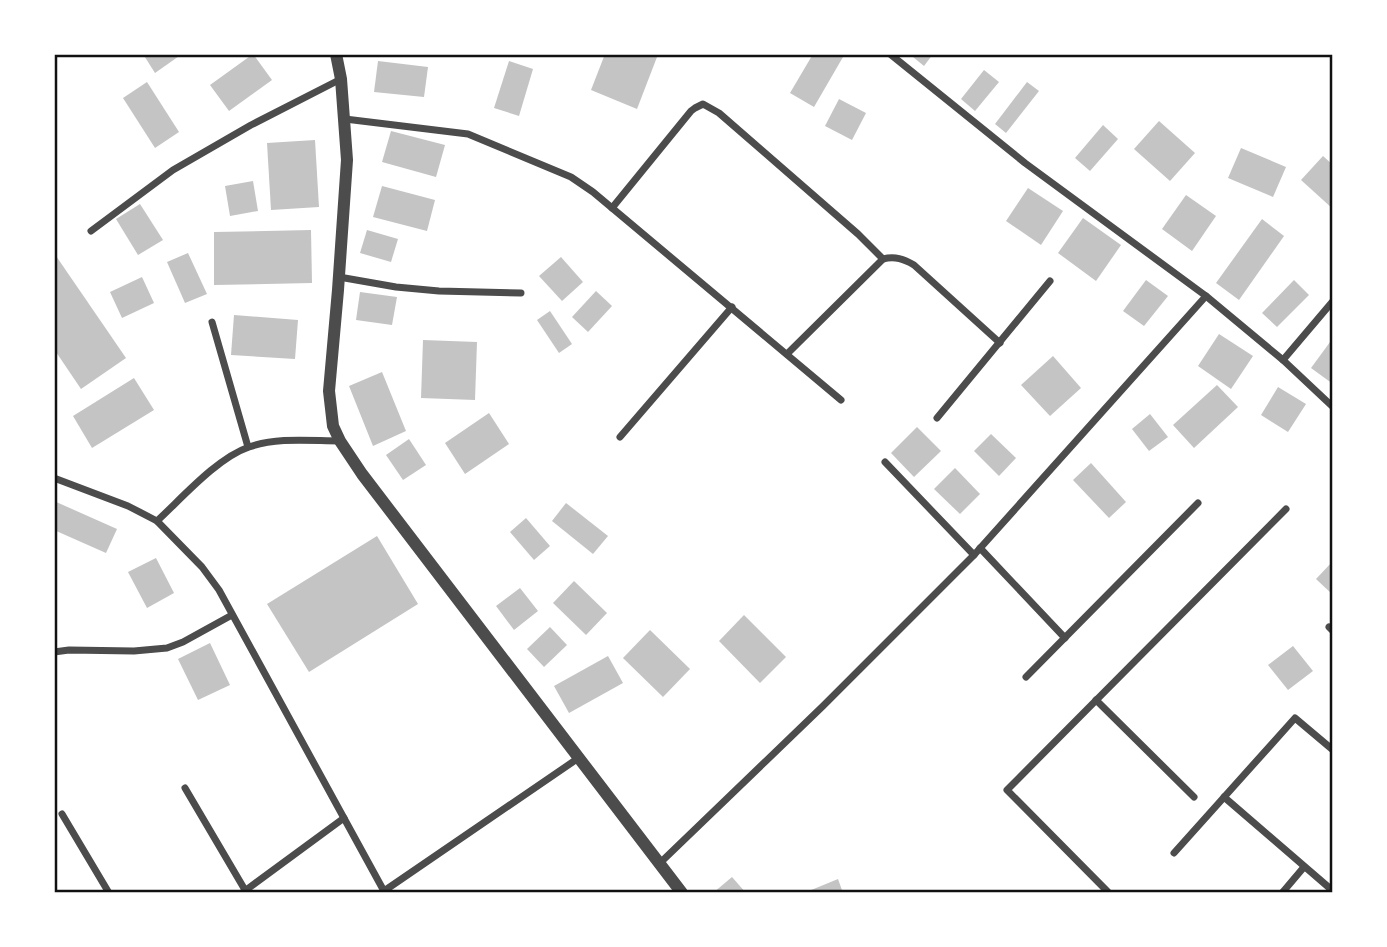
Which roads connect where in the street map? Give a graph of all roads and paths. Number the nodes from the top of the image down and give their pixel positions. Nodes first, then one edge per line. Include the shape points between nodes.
1 (336, 54) edge
2 (890, 54) edge
3 (341, 79) junction
4 (345, 119) junction
5 (612, 208) junction
6 (91, 231) dead end
7 (883, 259) junction
8 (339, 276) junction
9 (1050, 281) dead end
10 (521, 293) dead end
11 (1206, 296) junction
12 (1333, 301) edge
13 (732, 307) junction
14 (212, 322) dead end
15 (1000, 343) junction
16 (788, 354) junction
17 (1283, 360) junction
18 (841, 400) dead end
19 (1333, 407) edge
20 (937, 418) dead end
21 (620, 437) dead end
22 (340, 441) junction
23 (248, 447) junction
24 (885, 463) dead end
25 (54, 478) edge
26 (1198, 503) dead end
27 (1286, 509) dead end
28 (157, 521) junction
29 (980, 548) junction
30 (974, 555) junction
31 (233, 615) junction
32 (1065, 638) junction
33 (54, 652) edge
34 (1026, 677) dead end
35 (1096, 700) junction
36 (1333, 750) edge
37 (580, 757) junction
38 (185, 788) dead end
39 (1194, 797) dead end
40 (1224, 797) junction
41 (62, 814) dead end
42 (344, 818) junction
43 (1174, 853) dead end
44 (660, 863) junction
45 (1304, 867) junction
46 (1333, 891) edge
47 (243, 892) edge
48 (384, 892) edge
49 (109, 893) edge
50 (682, 893) edge
51 (1109, 893) edge
52 (1282, 893) edge

1 - 3 street
2 - 11 street via 1026,163
3 - 4 street
3 - 6 street via 173,170
4 - 5 street via 468,134 571,177
4 - 8 street via 347,160
5 - 7 street via 691,111 703,104 719,113
5 - 13 street
7 - 15 street via 898,258 914,265
7 - 16 street
8 - 10 street via 439,292
8 - 22 street via 329,391 333,426
9 - 15 street
11 - 17 street
11 - 29 street
12 - 17 street
13 - 16 street
13 - 21 street
14 - 23 street
15 - 20 street
16 - 18 street
17 - 19 street
22 - 23 street via 278,441
22 - 37 street
23 - 28 street via 219,464
24 - 30 street
25 - 28 street
26 - 32 street
27 - 35 street
28 - 31 street via 202,566
29 - 30 street
29 - 32 street
30 - 44 street
31 - 33 street via 167,648
31 - 42 street
32 - 34 street
35 - 39 street
35 - 51 street via 1007,790
36 - 40 street via 1295,718
37 - 44 street
37 - 48 street
38 - 47 street
40 - 43 street
40 - 45 street
41 - 49 street
42 - 47 street
42 - 48 street
44 - 50 street
45 - 46 street
45 - 52 street

